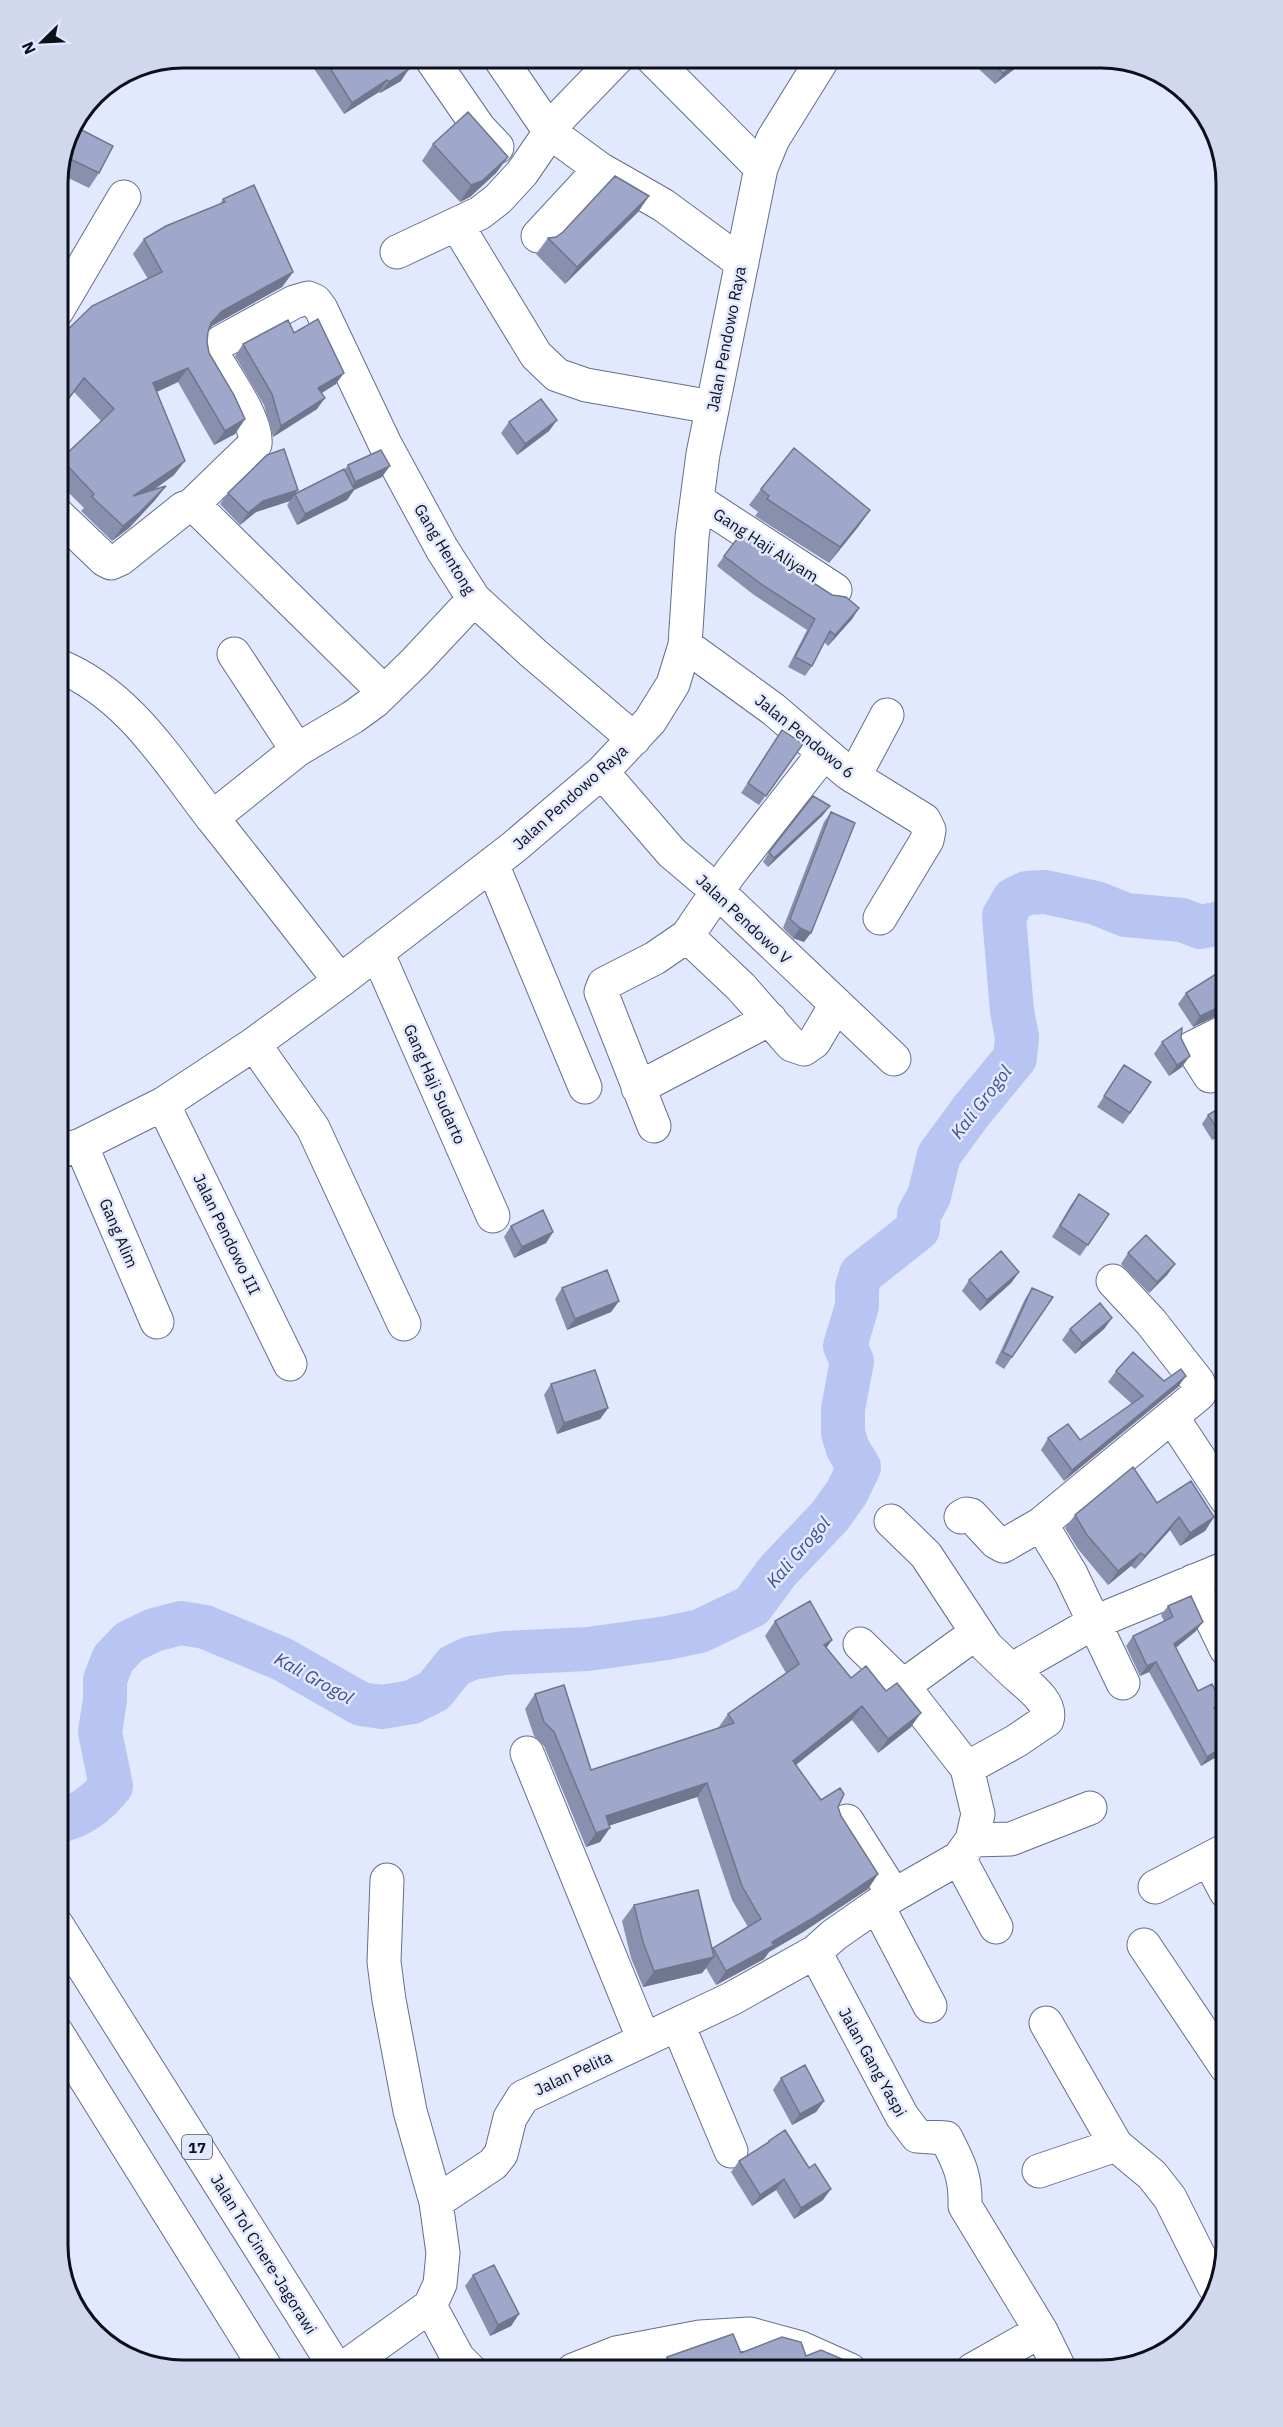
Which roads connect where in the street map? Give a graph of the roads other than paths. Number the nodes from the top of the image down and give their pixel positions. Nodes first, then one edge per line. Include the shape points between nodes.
1 (438, 68) edge
2 (507, 68) edge
3 (607, 68) edge
4 (662, 68) edge
5 (817, 68) edge
6 (551, 133) junction
7 (761, 168) junction
8 (600, 169) junction
9 (522, 173) junction
10 (124, 197) dead end
11 (457, 225) junction
12 (538, 236) dead end
13 (397, 252) dead end
14 (742, 263) junction
15 (68, 292) edge
16 (712, 407) junction
17 (697, 500) junction
18 (191, 506) junction
19 (68, 525) edge
20 (835, 590) dead end
21 (474, 599) junction
22 (685, 645) junction
23 (234, 654) dead end
24 (68, 668) edge
25 (384, 691) junction
26 (887, 715) dead end
27 (634, 740) junction
28 (297, 750) junction
29 (823, 754) junction
30 (602, 772) junction
31 (854, 777) junction
32 (212, 818) junction
33 (492, 864) junction
34 (717, 891) junction
35 (880, 918) dead end
36 (687, 936) junction
37 (377, 952) junction
38 (340, 981) junction
39 (836, 1005) junction
40 (770, 1019) junction
41 (1216, 1036) edge
42 (254, 1044) junction
43 (894, 1059) dead end
44 (1210, 1076) dead end
45 (585, 1087) dead end
46 (638, 1088) junction
47 (163, 1104) junction
48 (654, 1126) dead end
49 (69, 1149) edge
50 (493, 1216) dead end
51 (1113, 1281) dead end
52 (157, 1322) dead end
53 (404, 1324) dead end
54 (290, 1364) dead end
55 (1172, 1418) junction
56 (1216, 1483) edge
57 (961, 1517) dead end
58 (891, 1521) dead end
59 (1041, 1524) junction
60 (1216, 1572) edge
61 (1193, 1581) junction
62 (1093, 1623) junction
63 (1216, 1628) edge
64 (976, 1633) junction
65 (860, 1644) dead end
66 (1011, 1670) junction
67 (1123, 1683) dead end
68 (903, 1686) junction
69 (528, 1754) dead end
70 (967, 1768) junction
71 (1090, 1808) dead end
72 (847, 1821) edge
73 (966, 1849) junction
74 (1216, 1856) edge
75 (387, 1880) dead end
76 (1155, 1887) dead end
77 (885, 1900) junction
78 (996, 1927) dead end
79 (68, 1942) edge
80 (1144, 1945) dead end
81 (815, 1952) junction
82 (930, 2006) dead end
83 (1046, 2023) dead end
84 (678, 2025) junction
85 (644, 2040) junction
86 (68, 2051) edge
87 (1216, 2052) edge
88 (1116, 2145) junction
89 (731, 2151) dead end
90 (1039, 2170) dead end
91 (436, 2202) junction
92 (1210, 2279) edge
93 (422, 2312) junction
94 (1041, 2331) junction
95 (260, 2359) edge
96 (330, 2359) edge
97 (356, 2359) edge
98 (459, 2359) edge
99 (600, 2359) edge
100 (827, 2360) edge
101 (990, 2360) edge
102 (1055, 2360) edge

1 - 9 main road via 479,128
2 - 6 main road
3 - 6 main road via 561,116
4 - 7 main road
5 - 7 main road, Jalan Pendowo Raya via 773,139
6 - 8 main road
6 - 9 main road
7 - 14 main road, Jalan Pendowo Raya
8 - 12 main road
8 - 14 main road via 663,205
9 - 11 main road via 498,199
10 - 15 main road
11 - 13 main road
11 - 16 main road via 536,355 557,375 585,385
14 - 16 main road, Jalan Pendowo Raya
16 - 17 main road, Jalan Pendowo Raya
17 - 20 main road, Gang Haji Aliyam
17 - 22 main road, Jalan Pendowo Raya
18 - 19 main road via 111,563
18 - 21 main road, Gang Hentong via 255,444 249,418 215,358 216,349 294,302 308,298 321,309 385,444
18 - 25 main road
21 - 25 main road
21 - 27 main road, Gang Hentong
22 - 27 main road, Jalan Pendowo Raya via 668,694
22 - 29 main road, Jalan Pendowo 6 via 773,709
23 - 28 main road
24 - 32 main road via 100,688 142,725
25 - 28 main road via 353,717
26 - 31 main road
27 - 30 main road, Jalan Pendowo Raya
28 - 32 main road
29 - 31 main road, Jalan Pendowo 6
29 - 34 main road
30 - 33 main road, Jalan Pendowo Raya
30 - 34 main road, Jalan Pendowo V via 672,853
31 - 35 main road, Jalan Pendowo 6 via 924,820 929,830 927,840
32 - 38 main road
33 - 37 main road, Jalan Pendowo Raya
33 - 45 main road
34 - 36 main road
34 - 39 main road, Jalan Pendowo V
36 - 40 main road
36 - 46 main road via 655,958 604,984 601,992
37 - 38 main road, Jalan Pendowo Raya
37 - 50 main road, Gang Haji Sudarto
38 - 42 main road, Jalan Pendowo Raya
39 - 40 main road via 814,1042 804,1049 792,1044
39 - 43 main road, Jalan Pendowo V
40 - 46 main road
41 - 44 main road via 1192,1048
42 - 47 main road, Jalan Pendowo Raya
42 - 53 main road via 313,1128
46 - 48 main road
47 - 49 main road, Jalan Pendowo Raya
47 - 54 main road, Jalan Pendowo III
49 - 52 main road, Gang Alim
51 - 55 main road via 1151,1322 1200,1386 1196,1397
55 - 56 main road
55 - 59 main road
57 - 59 main road via 971,1515 1003,1545
58 - 64 main road via 926,1555
59 - 62 main road via 1071,1574
60 - 61 main road
61 - 62 main road
61 - 63 main road
62 - 66 main road
62 - 67 main road
64 - 66 main road
64 - 68 main road
65 - 68 main road
66 - 70 main road via 1045,1703 1047,1720
68 - 70 main road
69 - 85 main road
70 - 73 main road via 978,1814
71 - 73 main road via 1011,1839
72 - 77 main road
73 - 77 main road, Jalan Pelita
73 - 78 main road
74 - 76 main road
75 - 91 main road via 384,1962 389,2000 410,2111
77 - 81 main road, Jalan Pelita
77 - 82 main road
79 - 96 main road, Jalan Tol Cinere-Jagorawi / 17
80 - 87 main road
81 - 84 main road, Jalan Pelita
81 - 94 main road, Jalan Gang Yaspi via 902,2116 917,2136 946,2138 962,2168 965,2206
83 - 88 main road
84 - 85 main road, Jalan Pelita
84 - 89 main road
85 - 91 main road, Jalan Pelita via 523,2097 510,2118 501,2154 493,2164
86 - 95 main road
88 - 90 main road
88 - 92 main road via 1152,2175 1170,2198
91 - 93 main road via 443,2253 440,2284
93 - 97 main road
93 - 98 main road
94 - 101 main road
94 - 102 main road, Jalan Gang Yaspi
99 - 100 main road via 700,2337 750,2334

